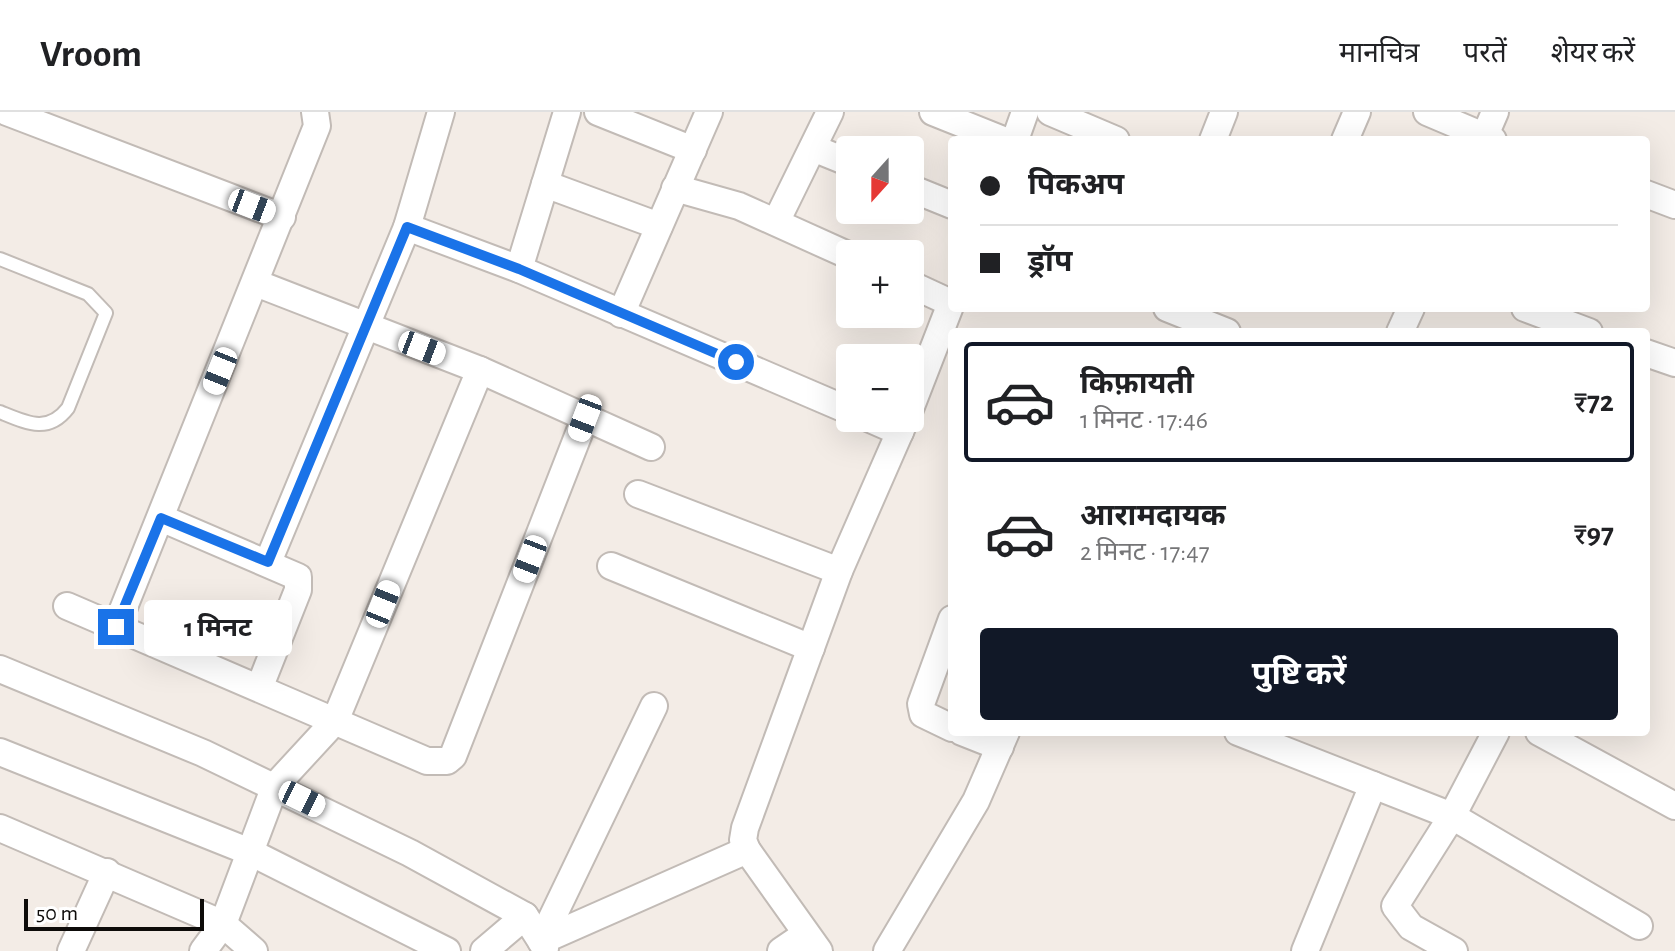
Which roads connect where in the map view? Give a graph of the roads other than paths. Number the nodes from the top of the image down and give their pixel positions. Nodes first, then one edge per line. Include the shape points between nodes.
1 (315, 112) edge
2 (441, 112) edge
3 (567, 112) edge
4 (598, 112) edge
5 (709, 112) edge
6 (830, 112) edge
7 (933, 112) edge
8 (1025, 112) edge
9 (1050, 112) edge
10 (1224, 112) edge
11 (1357, 112) edge
12 (1427, 112) edge
13 (1495, 112) edge
14 (11, 117) edge
15 (993, 136) edge
16 (1016, 136) edge
17 (1107, 136) edge
18 (1215, 136) edge
19 (1347, 136) edge
20 (1480, 136) edge
21 (1488, 136) edge
22 (813, 148) junction
23 (693, 150) junction
24 (836, 157) edge
25 (545, 184) junction
26 (675, 188) junction
27 (924, 194) edge
28 (1650, 196) edge
29 (948, 203) edge
30 (1675, 205) edge
31 (282, 217) junction
32 (776, 222) junction
33 (659, 226) junction
34 (407, 227) junction
35 (836, 250) edge
36 (0, 259) edge
37 (519, 269) junction
38 (256, 283) junction
39 (924, 290) edge
40 (948, 300) edge
41 (950, 312) edge
42 (621, 314) junction
43 (1176, 315) edge
44 (1537, 316) edge
45 (364, 327) junction
46 (1215, 328) edge
47 (1576, 328) edge
48 (943, 353) edge
49 (1650, 354) edge
50 (1675, 363) edge
51 (480, 370) junction
52 (924, 387) edge
53 (836, 405) edge
54 (0, 412) edge
55 (585, 418) junction
56 (901, 432) edge
57 (651, 447) dead end
58 (638, 494) dead end
59 (161, 518) junction
60 (268, 562) junction
61 (611, 566) dead end
62 (839, 571) junction
63 (67, 606) dead end
64 (116, 627) junction
65 (948, 630) edge
66 (811, 648) junction
67 (0, 669) edge
68 (260, 686) junction
69 (654, 706) dead end
70 (335, 721) junction
71 (948, 726) edge
72 (1248, 736) edge
73 (1494, 736) edge
74 (1547, 736) edge
75 (1003, 739) edge
76 (0, 752) edge
77 (1373, 785) junction
78 (275, 786) junction
79 (1671, 795) edge
80 (1452, 816) junction
81 (0, 828) edge
82 (747, 850) junction
83 (250, 852) junction
84 (107, 872) junction
85 (525, 916) junction
86 (223, 924) junction
87 (1639, 926) dead end
88 (812, 943) edge
89 (544, 946) edge
90 (71, 951) edge
91 (203, 951) edge
92 (254, 951) edge
93 (447, 951) edge
94 (484, 951) edge
95 (781, 951) edge
96 (887, 951) edge
97 (1305, 951) edge
98 (1454, 951) edge

1 - 31 street via 317,126
2 - 34 street
3 - 25 street
4 - 23 street
5 - 23 street
6 - 22 street
7 - 15 street
8 - 16 street
9 - 17 street
10 - 18 street
11 - 19 street
12 - 20 street
13 - 21 street
14 - 31 street
22 - 24 street
22 - 32 street
23 - 26 street
25 - 33 street
25 - 37 street
26 - 32 street
26 - 33 street
27 - 29 street
28 - 30 street
31 - 38 street
32 - 35 street
33 - 42 street
34 - 37 street
34 - 45 street
36 - 54 lane via 88,294 106,313 58,421 33,425
37 - 42 street
38 - 45 street
38 - 59 street
39 - 40 street
41 - 48 street
42 - 53 street
43 - 46 street
44 - 47 street
45 - 51 street
45 - 60 street
48 - 52 street
49 - 50 street
51 - 55 street
51 - 70 street
55 - 57 street
55 - 70 street via 453,756 438,763 427,761
56 - 62 street
58 - 62 street
59 - 60 street
59 - 64 street
60 - 68 street via 300,583
61 - 66 street
62 - 66 street
63 - 64 street
64 - 68 street
65 - 71 street via 921,704 923,714
66 - 82 street via 745,828
67 - 78 street
68 - 70 street
69 - 89 street
70 - 78 street
72 - 77 street
73 - 80 street
74 - 79 street
75 - 96 street via 976,801
76 - 83 street
77 - 80 street
77 - 97 street
78 - 83 street
78 - 85 street
80 - 87 street
80 - 98 street via 1395,906 1411,927
81 - 84 street
82 - 88 street
82 - 89 street
83 - 86 street
83 - 93 street
84 - 86 street
84 - 90 street
85 - 89 street
85 - 94 street
86 - 91 street
86 - 92 street
88 - 95 street

